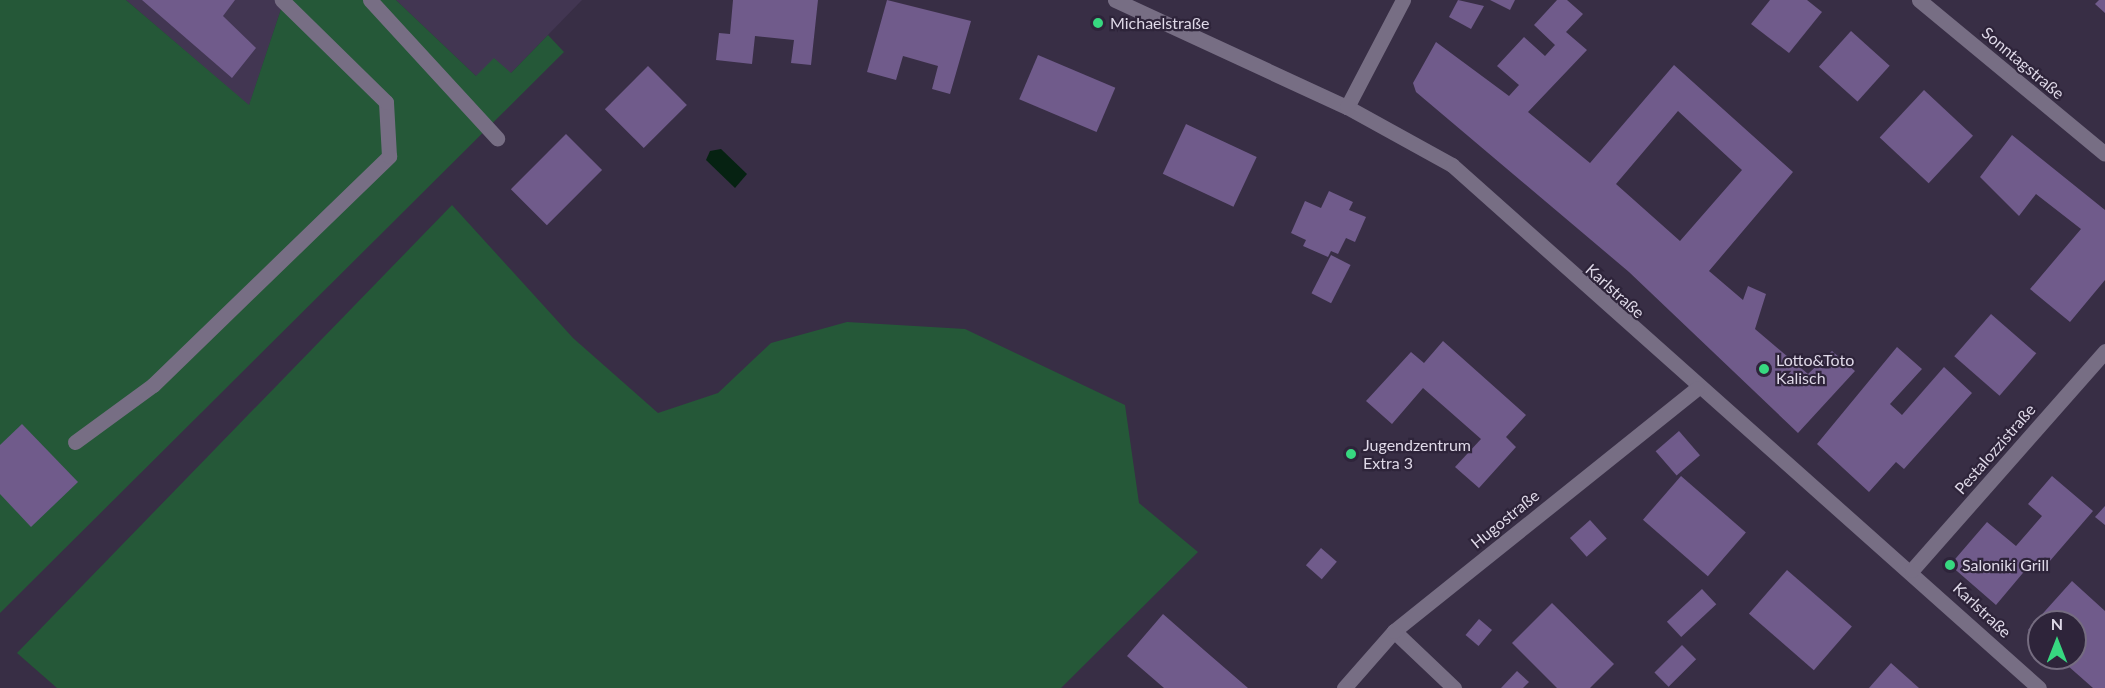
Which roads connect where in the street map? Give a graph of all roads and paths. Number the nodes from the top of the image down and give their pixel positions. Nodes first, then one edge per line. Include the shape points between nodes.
1 (282, 0) edge
2 (370, 0) edge
3 (1115, 0) edge
4 (1403, 0) edge
5 (1919, 0) edge
6 (1347, 107) junction
7 (497, 138) dead end
8 (2105, 154) edge
9 (2105, 351) edge
10 (1697, 388) junction
11 (75, 442) dead end
12 (1912, 570) junction
13 (1394, 631) junction
14 (1344, 688) edge
15 (1454, 688) edge
16 (2039, 688) edge

1 - 11 street via 387,102 389,156 153,384
2 - 7 street
3 - 6 street, Karlstraße
4 - 6 street
5 - 8 street, Sonntagstraße
6 - 10 street, Karlstraße via 1452,165
9 - 12 street, Pestalozzistraße
10 - 12 street, Karlstraße
10 - 13 street, Hugostraße
12 - 16 street, Karlstraße
13 - 14 street, Hugostraße
13 - 15 street

